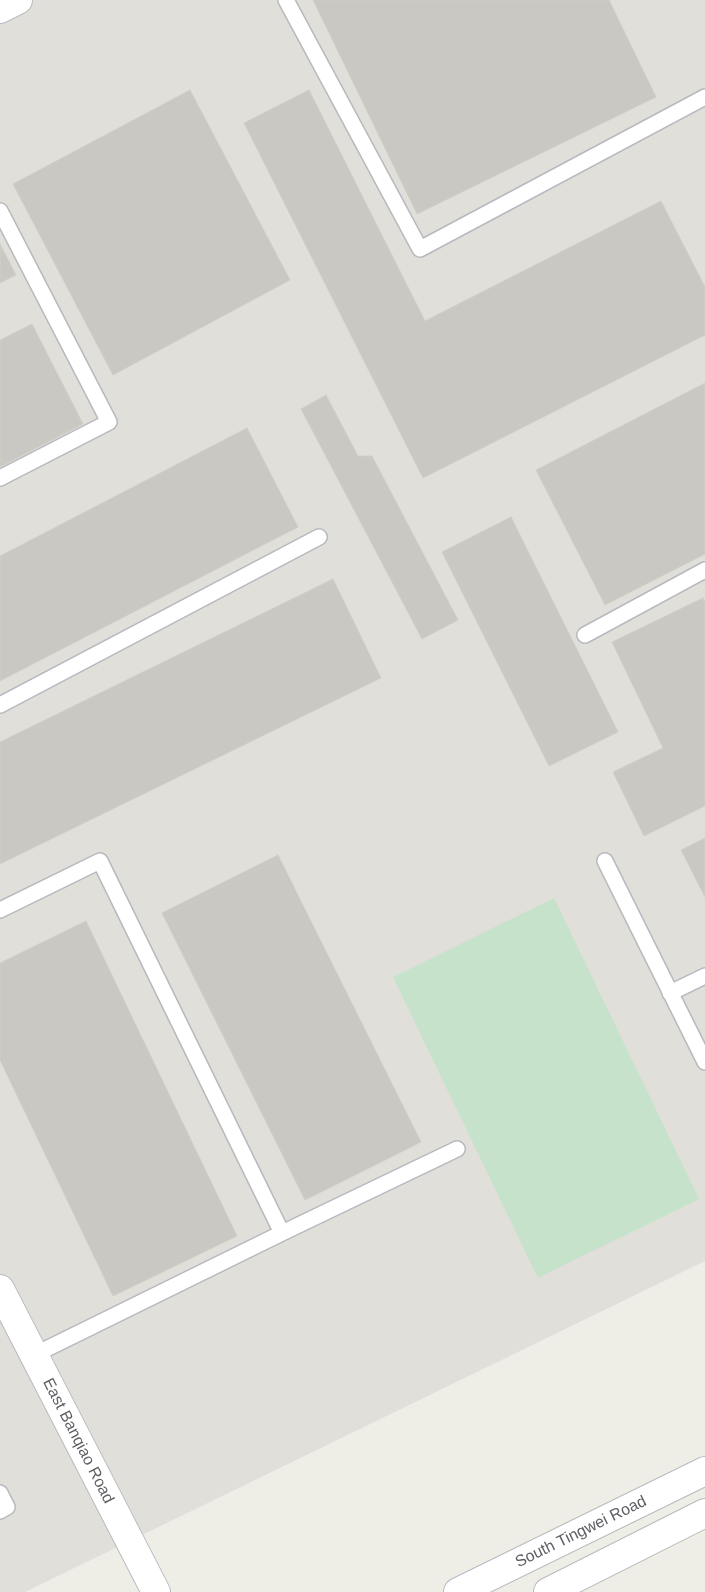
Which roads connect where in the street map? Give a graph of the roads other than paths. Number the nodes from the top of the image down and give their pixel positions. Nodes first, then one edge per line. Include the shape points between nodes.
1 (18, 0) edge
2 (286, 0) edge
3 (0, 9) edge
4 (705, 97) edge
5 (0, 211) edge
6 (0, 478) edge
7 (319, 537) dead end
8 (705, 570) edge
9 (585, 635) dead end
10 (0, 705) edge
11 (605, 861) dead end
12 (0, 910) edge
13 (705, 976) edge
14 (670, 993) junction
15 (705, 1062) edge
16 (457, 1150) dead end
17 (282, 1233) junction
18 (0, 1289) edge
19 (34, 1355) junction
20 (705, 1471) edge
21 (0, 1493) edge
22 (0, 1511) edge
23 (705, 1514) edge
24 (156, 1592) edge
25 (458, 1592) edge
26 (548, 1592) edge

1 - 3 main road
2 - 4 lane via 420,249
5 - 6 lane via 109,422
7 - 10 lane
8 - 9 lane
11 - 14 lane
12 - 17 lane via 100,861
13 - 14 lane
14 - 15 lane
16 - 17 lane
17 - 19 lane
18 - 19 main road, East Banqiao Road
19 - 24 main road, East Banqiao Road
20 - 25 main road, South Tingwei Road
21 - 22 lane via 7,1507
23 - 26 main road

